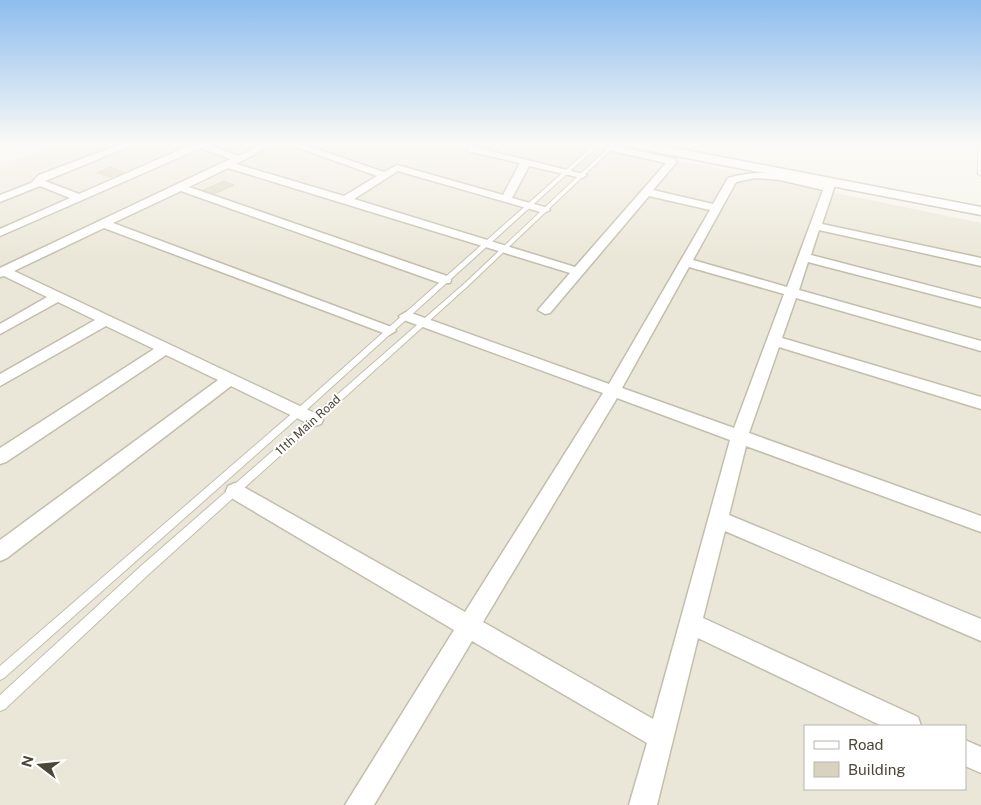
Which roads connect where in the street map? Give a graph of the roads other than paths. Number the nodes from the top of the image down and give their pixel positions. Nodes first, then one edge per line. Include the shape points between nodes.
1 (39, 182) joint
2 (116, 182) edge
3 (191, 182) edge
4 (288, 182) edge
5 (374, 182) edge
6 (447, 182) edge
7 (515, 182) edge
8 (556, 182) edge
9 (575, 182) edge
10 (656, 182) edge
11 (731, 182) edge
12 (804, 182) edge
13 (814, 182) edge
14 (830, 185) junction
15 (180, 187) junction
16 (647, 192) junction
17 (79, 198) junction
18 (506, 198) junction
19 (0, 199) edge
20 (344, 201) junction
21 (529, 205) junction
22 (715, 208) junction
23 (544, 210) junction
24 (981, 211) edge
25 (102, 223) junction
26 (815, 226) junction
27 (0, 233) edge
28 (486, 244) junction
29 (502, 249) junction
30 (803, 258) junction
31 (685, 262) junction
32 (981, 262) edge
33 (2, 272) edge
34 (579, 272) junction
35 (446, 280) junction
36 (790, 294) junction
37 (58, 296) junction
38 (981, 303) edge
39 (545, 310) dead end
40 (406, 316) junction
41 (107, 319) junction
42 (422, 323) junction
43 (0, 330) edge
44 (389, 331) junction
45 (774, 340) junction
46 (981, 346) edge
47 (166, 348) junction
48 (230, 379) junction
49 (0, 381) edge
50 (613, 391) junction
51 (981, 403) edge
52 (298, 412) junction
53 (315, 420) junction
54 (740, 435) junction
55 (0, 457) edge
56 (235, 491) junction
57 (718, 519) junction
58 (981, 524) edge
59 (0, 552) edge
60 (690, 623) junction
61 (469, 625) junction
62 (981, 630) edge
63 (0, 674) edge
64 (0, 704) edge
65 (907, 725) edge
66 (661, 737) junction
67 (966, 752) edge
68 (981, 760) edge
69 (359, 805) edge
70 (643, 805) edge

1 - 17 street
1 - 19 street
2 - 17 street
3 - 15 street
4 - 20 street
5 - 20 street
6 - 18 street
7 - 18 street
8 - 21 lane, 11th Main Road
9 - 23 lane, 11th Main Road
10 - 16 street
11 - 22 street
12 - 14 street
13 - 14 street
14 - 24 street
14 - 26 street
15 - 25 street
15 - 35 street
16 - 22 street
16 - 34 street
17 - 27 street
18 - 21 street
20 - 28 street
21 - 23 street
21 - 28 lane, 11th Main Road
22 - 31 street
23 - 29 lane, 11th Main Road
25 - 33 street
25 - 44 street
26 - 30 street
26 - 32 street
28 - 29 street
28 - 35 lane, 11th Main Road
29 - 34 street
29 - 42 lane, 11th Main Road
30 - 36 street
30 - 38 street
31 - 36 street
31 - 50 street
33 - 37 street
34 - 39 street
35 - 40 lane, 11th Main Road
36 - 45 street
36 - 46 street
37 - 41 street
37 - 43 street
40 - 42 street
40 - 44 lane, 11th Main Road
41 - 47 street
41 - 49 street
42 - 50 street
42 - 53 lane, 11th Main Road
44 - 52 lane, 11th Main Road
45 - 51 street
45 - 54 street
47 - 48 street
47 - 55 street
48 - 52 street
48 - 59 street
50 - 54 street
50 - 61 street
52 - 53 street
52 - 63 lane, 11th Main Road
53 - 56 lane, 11th Main Road
54 - 57 street
54 - 58 street
56 - 61 street via 364,568
56 - 64 lane, 11th Main Road
57 - 60 street
57 - 62 street
60 - 65 street
60 - 66 street
61 - 66 street
61 - 69 street
66 - 70 street
67 - 68 street

